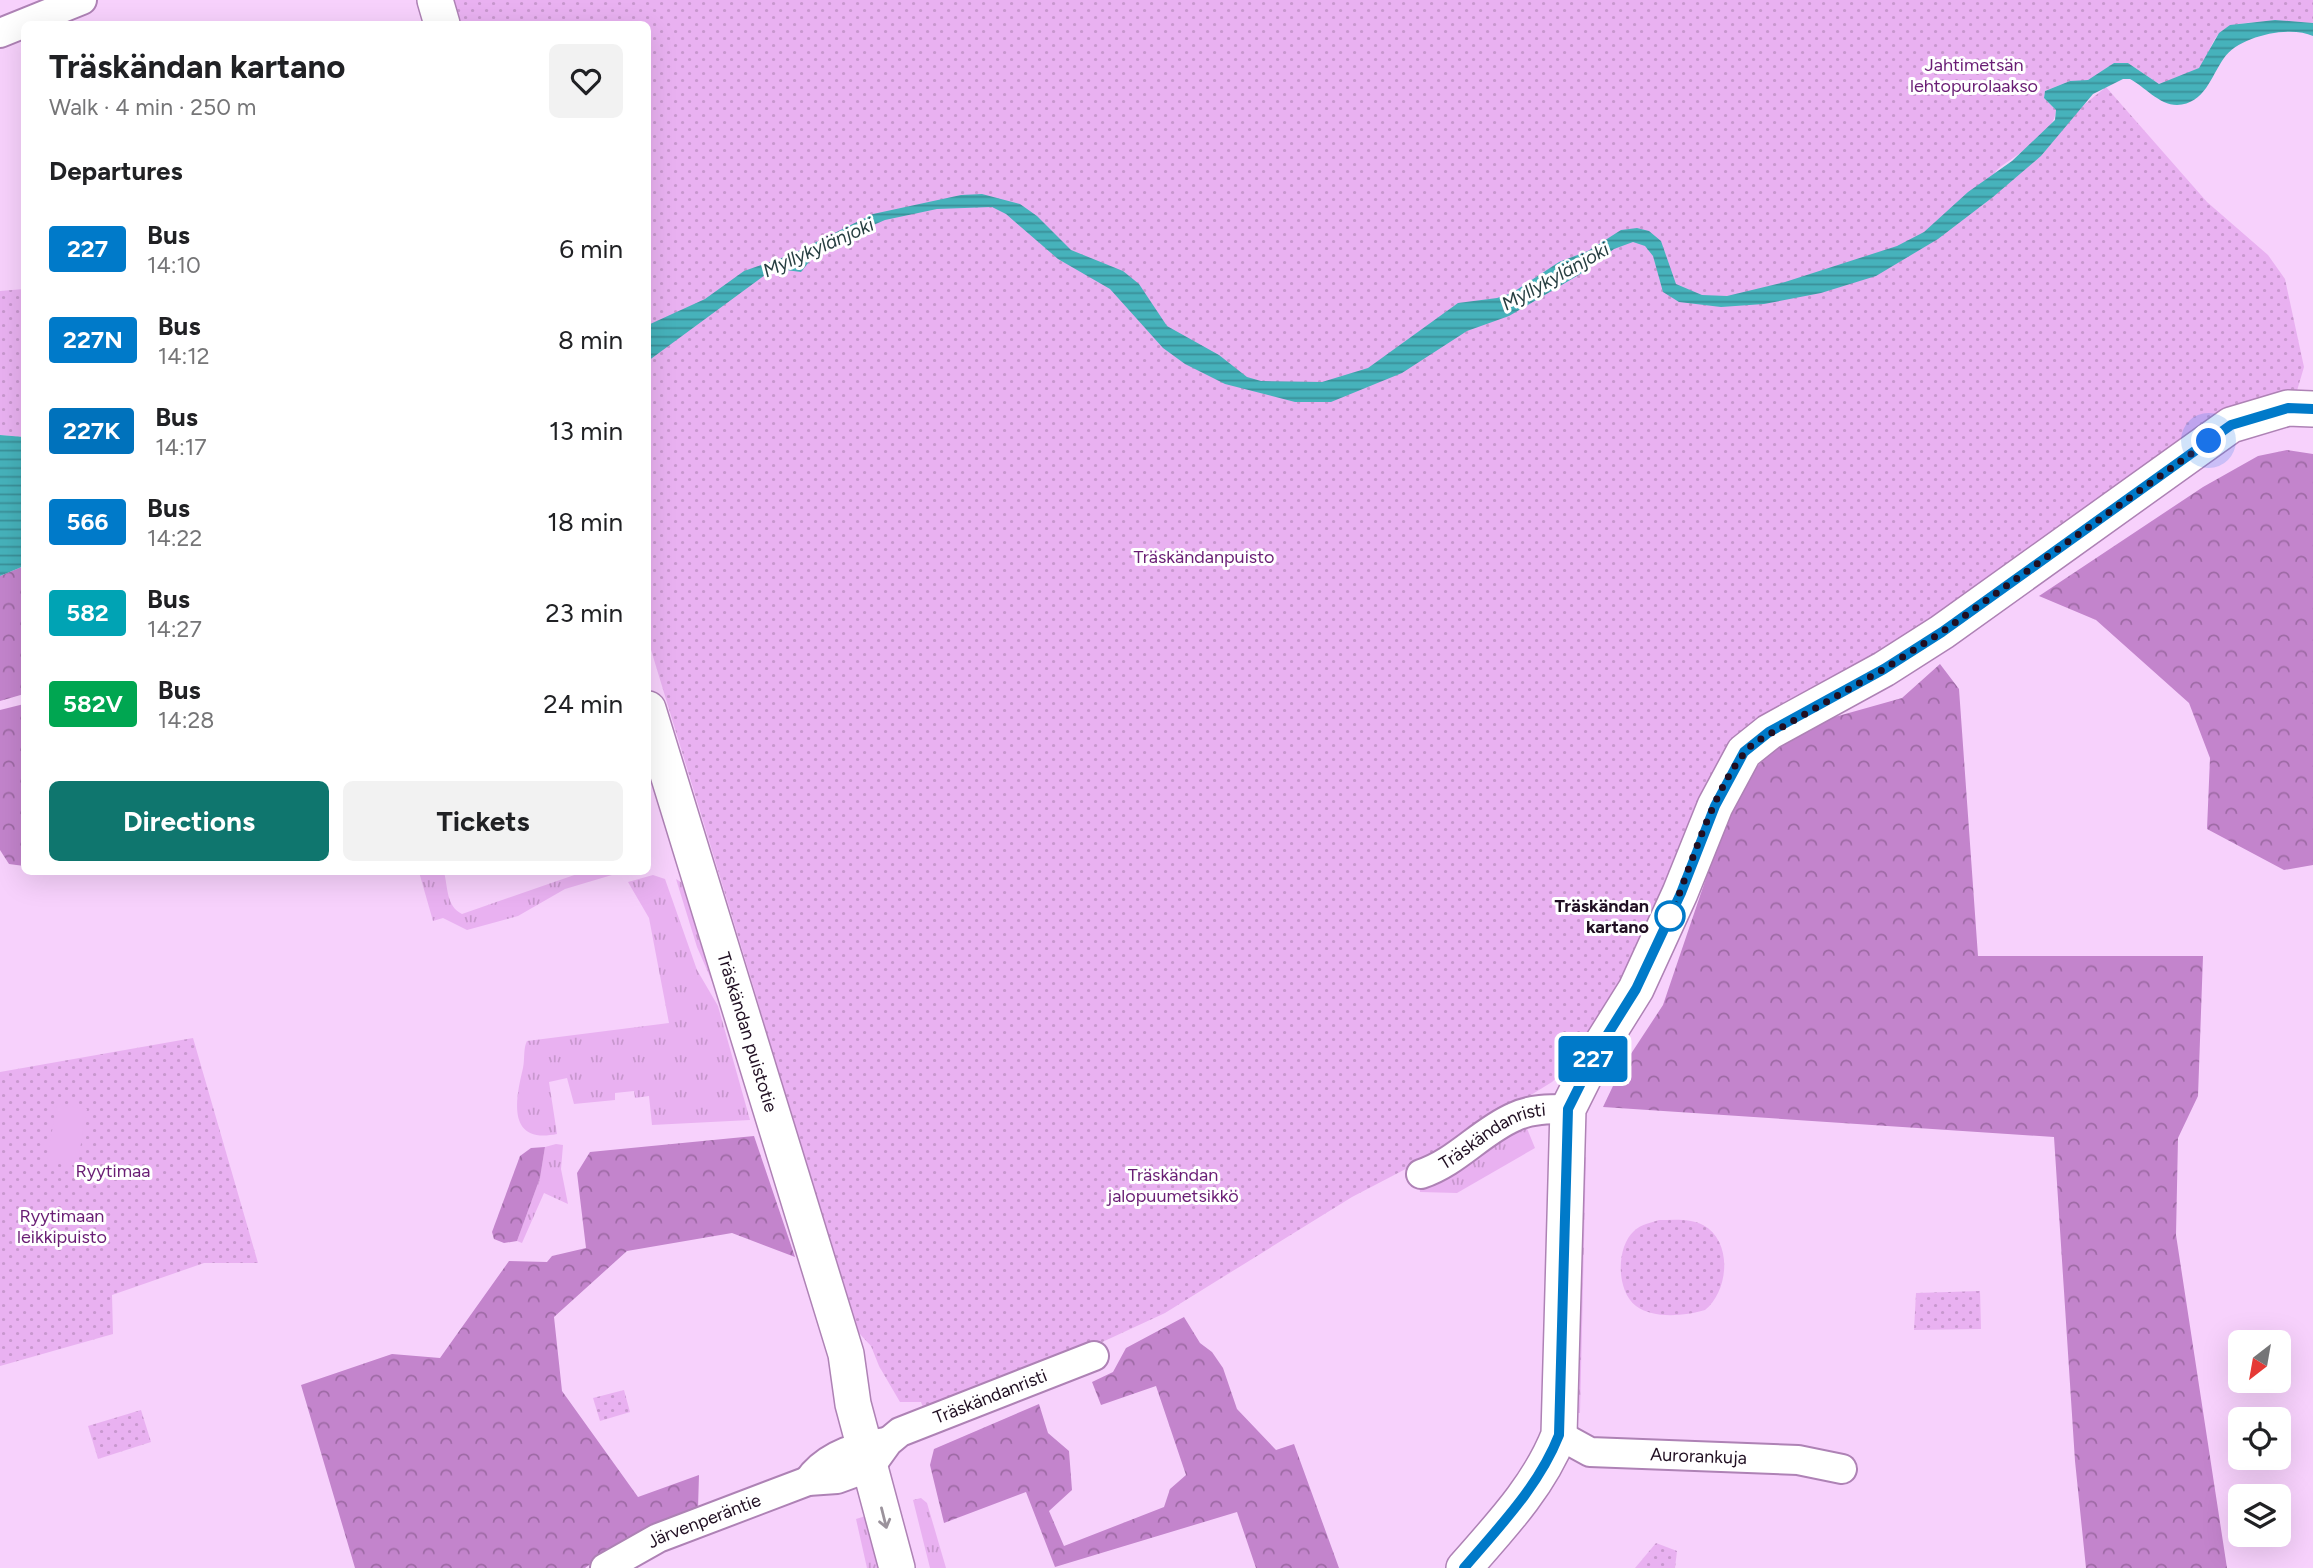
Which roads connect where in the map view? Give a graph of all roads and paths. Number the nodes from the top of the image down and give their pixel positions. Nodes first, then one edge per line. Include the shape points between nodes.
1 (82, 0) edge
2 (435, 0) edge
3 (30, 21) edge
4 (441, 21) edge
5 (21, 25) edge
6 (0, 33) edge
7 (2313, 409) edge
8 (651, 719) edge
9 (1568, 1109) junction
10 (1421, 1174) dead end
11 (1094, 1356) dead end
12 (1559, 1435) junction
13 (874, 1451) junction
14 (1842, 1469) dead end
15 (605, 1568) edge
16 (897, 1568) edge
17 (921, 1568) edge
18 (1464, 1568) edge

1 - 3 street
2 - 4 main road
5 - 6 street
7 - 9 main road via 2288,408 2231,425 1942,632 1769,732 1744,752 1715,806 1636,989
8 - 13 main road, Träskändan puistotie via 846,1354 867,1386
9 - 10 street, Träskändanristi via 1514,1116 1441,1167
9 - 12 main road
11 - 13 street, Träskändanristi via 922,1422
12 - 14 street, Aurorankuja via 1590,1452 1798,1460
12 - 18 main road via 1550,1459 1517,1507
13 - 15 street, Järvenperäntie via 818,1466 807,1481 658,1538
13 -> 16 main road
13 - 17 main road

